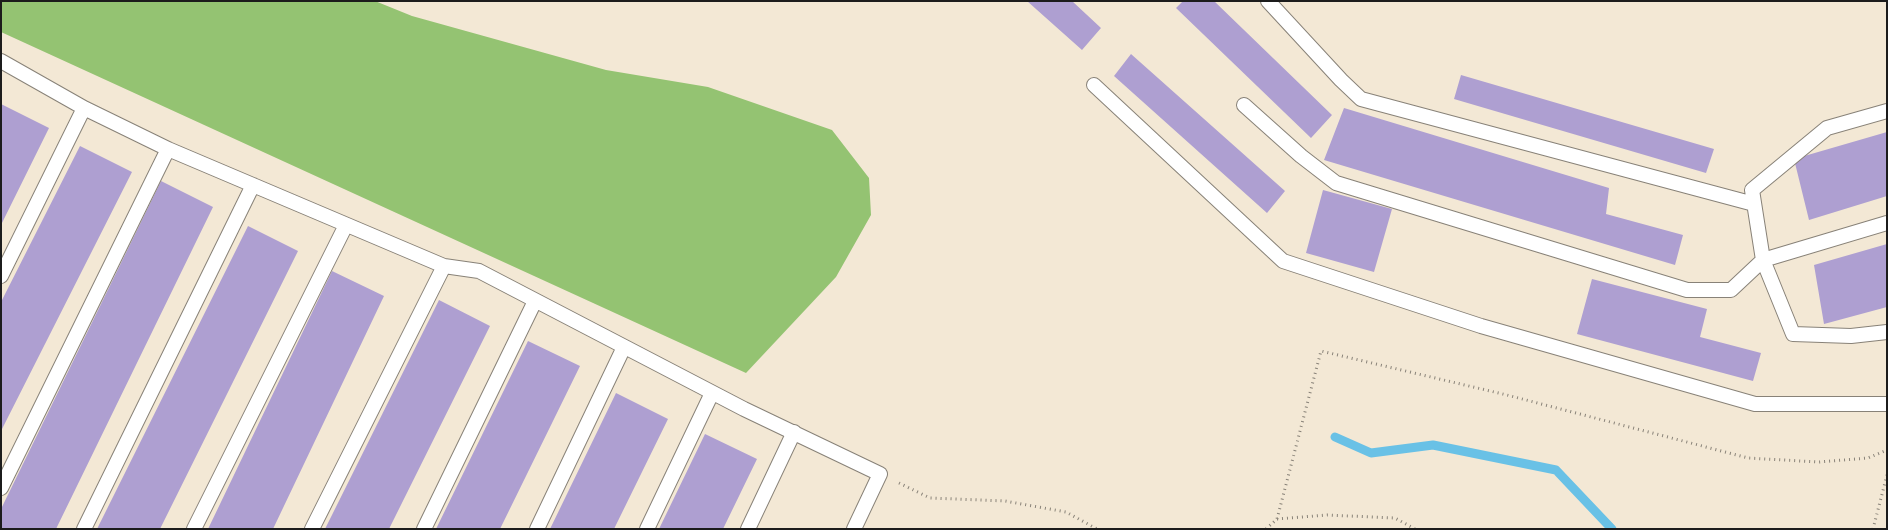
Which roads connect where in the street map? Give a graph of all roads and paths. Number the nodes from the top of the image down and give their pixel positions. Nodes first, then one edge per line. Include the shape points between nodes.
1 (1268, 1) edge
2 (3, 66) edge
3 (1094, 85) dead end
4 (1244, 104) dead end
5 (84, 108) junction
6 (1887, 111) edge
7 (168, 148) junction
8 (253, 185) junction
9 (1754, 204) junction
10 (1887, 223) edge
11 (346, 225) junction
12 (1763, 260) junction
13 (444, 266) junction
14 (1, 276) edge
15 (535, 301) junction
16 (1887, 332) edge
17 (624, 347) junction
18 (712, 393) junction
19 (1887, 404) edge
20 (794, 432) junction
21 (1887, 450) edge
22 (880, 474) junction
23 (1887, 475) edge
24 (1, 488) edge
25 (1277, 519) junction
26 (84, 529) edge
27 (194, 529) edge
28 (312, 529) edge
29 (424, 529) edge
30 (537, 529) edge
31 (647, 529) edge
32 (748, 529) edge
33 (854, 529) edge
34 (1097, 529) edge
35 (1266, 529) edge
36 (1415, 529) edge
37 (1873, 529) edge

1 - 9 lane via 1361,99
2 - 5 lane
3 - 19 lane via 1282,261 1482,326 1754,404
4 - 12 lane via 1336,183 1687,290 1731,290
5 - 7 lane
5 - 14 lane
6 - 9 lane via 1827,128 1752,190
7 - 8 lane
7 - 24 lane
8 - 11 lane
8 - 26 lane
9 - 12 lane
10 - 12 lane
11 - 13 lane
11 - 27 lane
12 - 16 lane via 1793,334 1851,336
13 - 15 lane via 479,272
13 - 28 lane
15 - 17 lane
15 - 29 lane
17 - 18 lane
17 - 30 lane
18 - 20 lane
18 - 31 lane
20 - 22 lane
20 - 32 lane
21 - 25 path via 1868,458 1819,462 1748,458 1507,394 1321,351
22 - 33 lane
22 - 34 path via 930,498 1005,501 1066,512
23 - 37 path
25 - 35 path
25 - 36 path via 1327,515 1396,518

